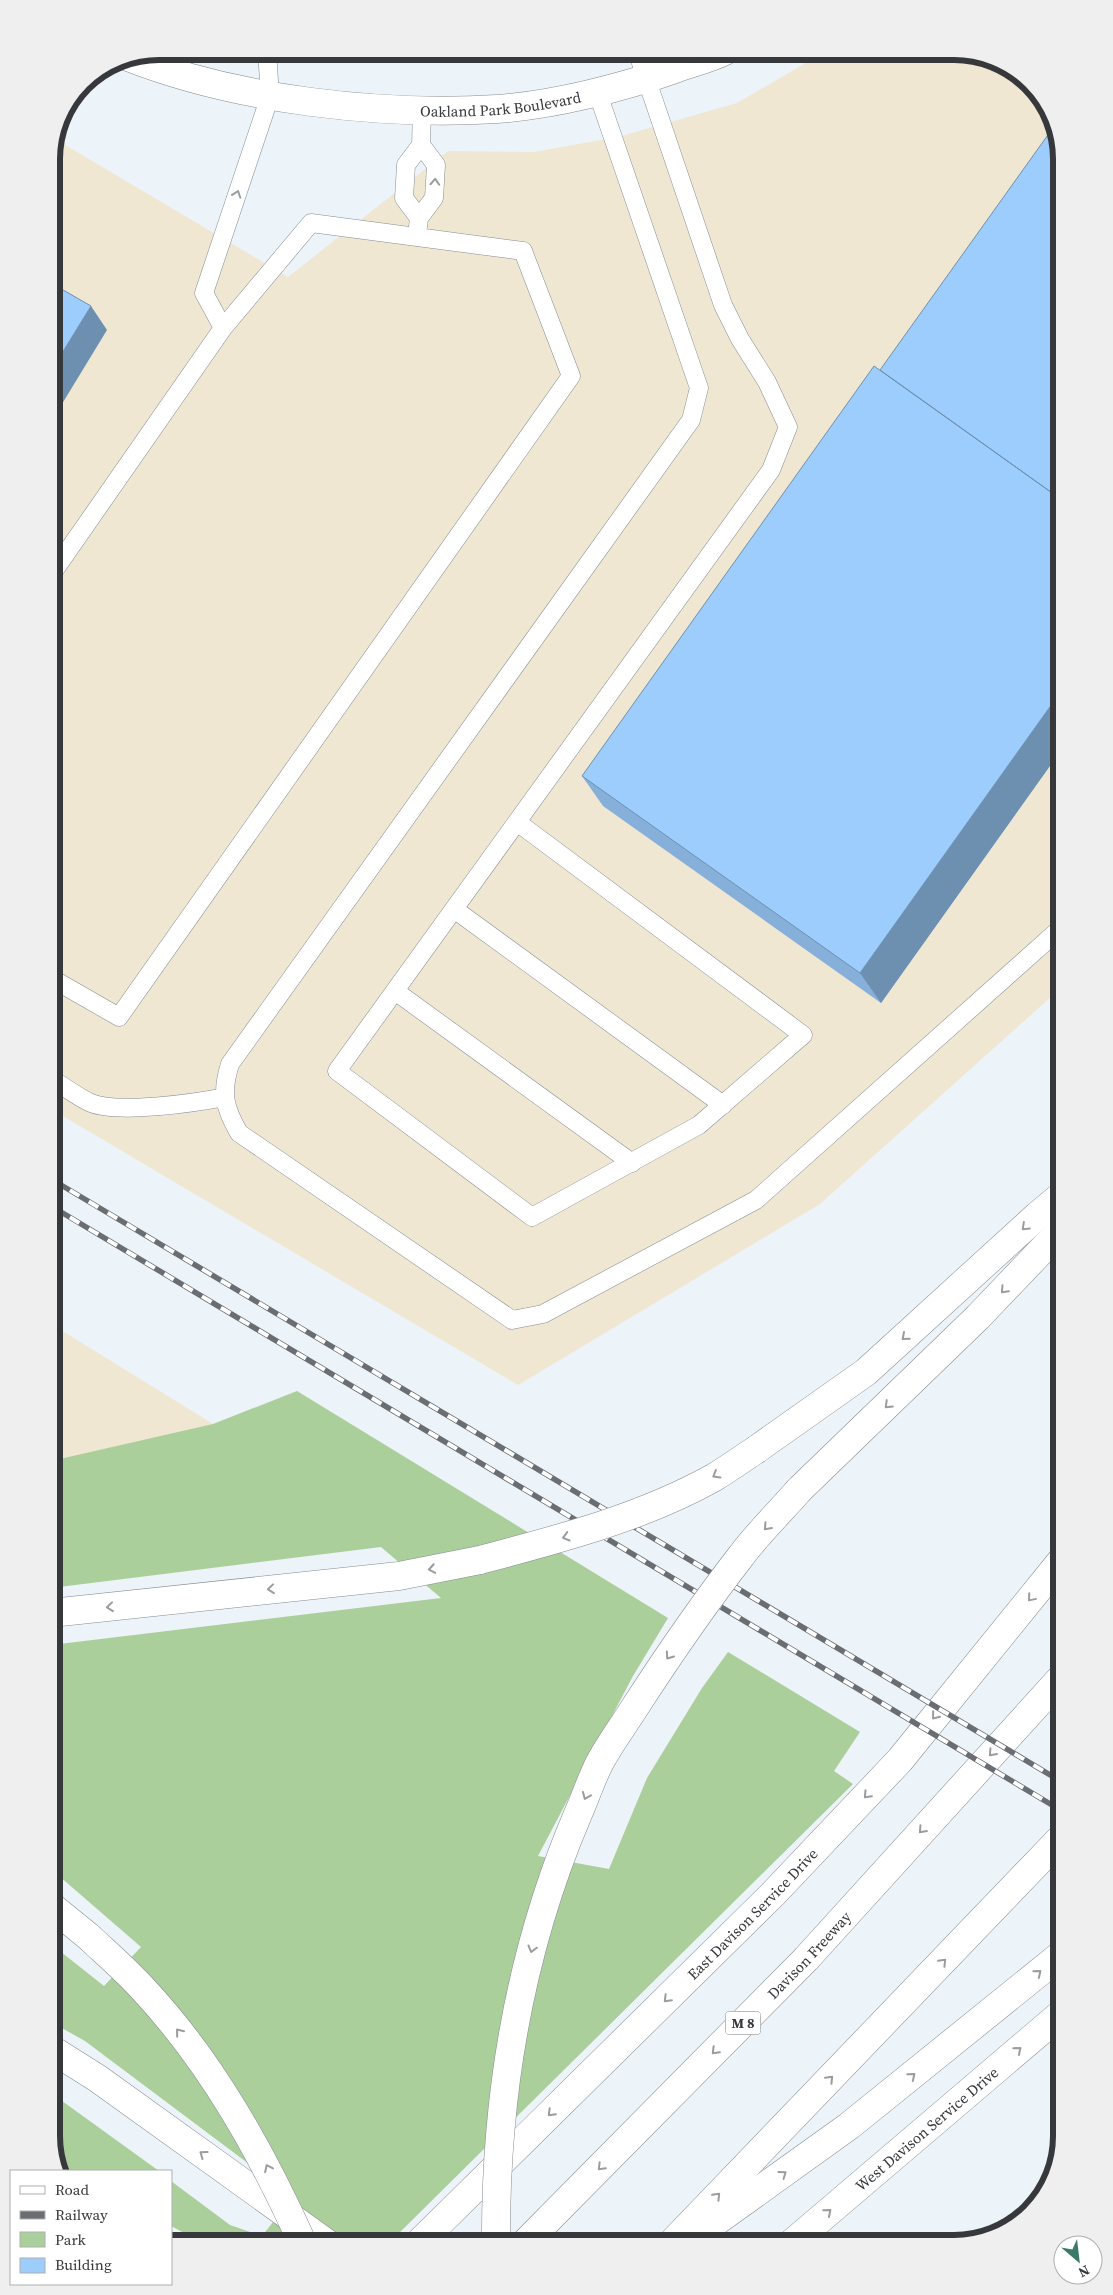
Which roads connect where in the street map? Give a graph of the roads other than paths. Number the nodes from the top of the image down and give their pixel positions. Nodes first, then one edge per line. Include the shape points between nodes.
1 (268, 60) edge
2 (640, 60) edge
3 (700, 60) edge
4 (140, 62) edge
5 (646, 79) junction
6 (597, 91) junction
7 (270, 96) junction
8 (422, 110) junction
9 (421, 145) junction
10 (419, 218) junction
11 (418, 237) junction
12 (223, 328) junction
13 (60, 562) edge
14 (517, 822) junction
15 (454, 908) junction
16 (1053, 935) edge
17 (60, 983) edge
18 (395, 991) junction
19 (60, 1083) edge
20 (225, 1097) junction
21 (723, 1105) junction
22 (632, 1163) junction
23 (1053, 1202) edge
24 (1053, 1238) edge
25 (1053, 1571) edge
26 (60, 1612) edge
27 (1053, 1686) edge
28 (1053, 1847) edge
29 (60, 1913) edge
30 (1053, 1961) edge
31 (1053, 2021) edge
32 (60, 2055) edge
33 (308, 2235) edge
34 (312, 2235) edge
35 (427, 2235) edge
36 (496, 2235) edge
37 (533, 2235) edge
38 (680, 2235) edge
39 (698, 2235) edge
40 (802, 2235) edge

1 - 7 lane
2 - 5 lane
3 - 5 main road, Oakland Park Boulevard
4 - 7 main road, Oakland Park Boulevard via 198,80
5 - 6 main road, Oakland Park Boulevard
5 - 14 lane via 723,305 767,382 788,427 771,470
6 - 8 main road, Oakland Park Boulevard via 499,108
6 - 20 lane via 698,388 692,420 230,1064 224,1086
7 - 8 main road, Oakland Park Boulevard
12 -> 7 lane via 204,293
8 - 9 lane
9 - 10 lane via 406,165 404,198
10 -> 9 lane via 434,198 436,174 436,165
10 - 11 lane
11 - 12 lane via 311,223
11 - 17 lane via 523,251 571,376 119,1017
12 - 13 lane
14 - 15 lane
14 - 21 lane via 803,1035
15 - 18 lane
15 - 21 lane
16 - 20 lane via 756,1200 543,1314 512,1320 503,1314 239,1133 227,1112
18 - 22 lane
18 - 22 lane via 337,1071 532,1218
19 - 20 lane via 92,1103 117,1106 193,1103
21 - 22 lane via 700,1126
23 -> 26 main road, bridge via 866,1372 712,1478 654,1506 573,1535 480,1560 399,1576
24 -> 36 main road, bridge via 982,1313 799,1490 742,1554 650,1684 599,1764 565,1844 521,1991 500,2117
25 -> 35 main road, East Davison Service Drive via 900,1760 773,1894
27 -> 37 main road, Davison Freeway / M 8 via 806,1959
38 -> 28 main road
34 -> 29 main road, bridge via 198,2055 144,1990
39 -> 30 main road via 849,2126
40 -> 31 main road, West Davison Service Drive
33 -> 32 main road via 97,2078

